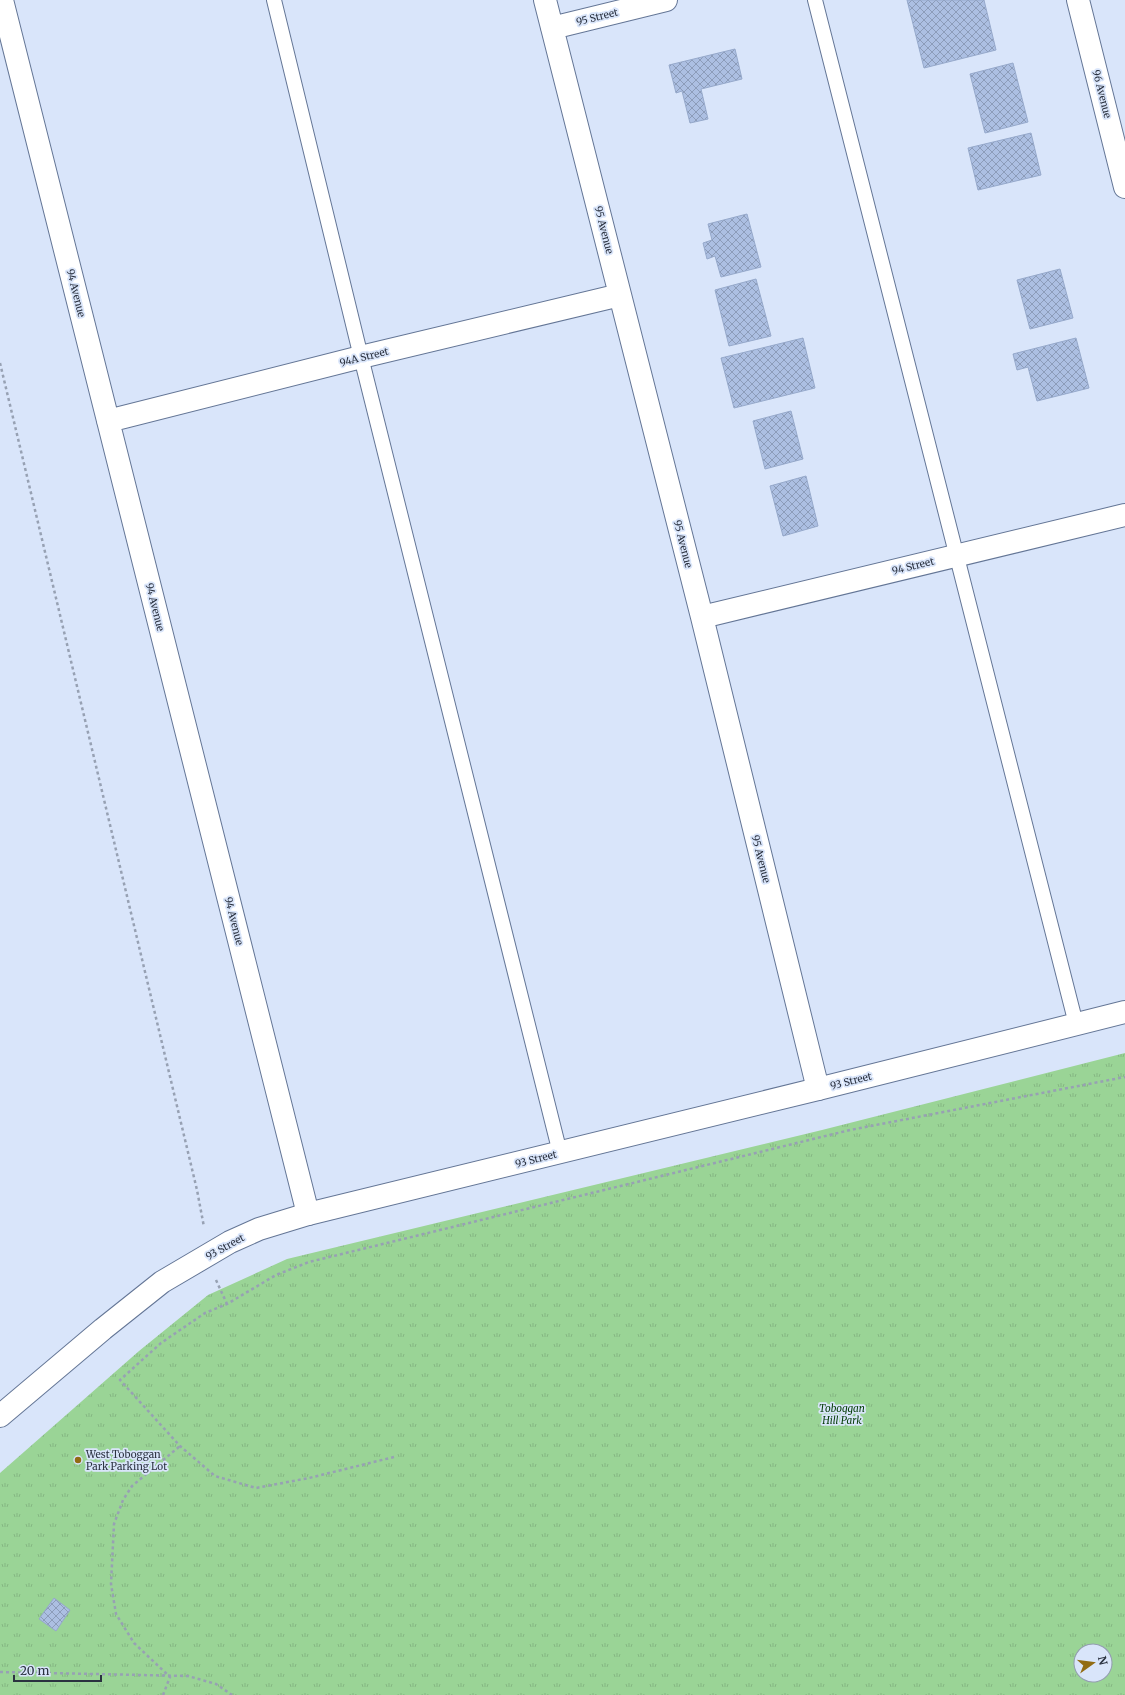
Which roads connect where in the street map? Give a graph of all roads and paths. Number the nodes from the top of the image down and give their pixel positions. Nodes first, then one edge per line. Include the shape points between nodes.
1 (2, 0) edge
2 (274, 0) edge
3 (545, 0) edge
4 (666, 0) edge
5 (815, 0) edge
6 (1078, 0) edge
7 (552, 28) junction
8 (1125, 187) edge
9 (620, 295) junction
10 (361, 357) junction
11 (0, 363) edge
12 (108, 421) junction
13 (1125, 515) edge
14 (956, 555) junction
15 (702, 617) junction
16 (1125, 1012) edge
17 (1076, 1024) junction
18 (1125, 1077) edge
19 (818, 1090) junction
20 (560, 1153) junction
21 (197, 1190) dead end
22 (308, 1214) junction
23 (213, 1274) dead end
24 (227, 1304) junction
25 (0, 1416) edge
26 (180, 1446) junction
27 (394, 1458) dead end
28 (0, 1672) edge
29 (170, 1677) junction
30 (163, 1695) edge
31 (232, 1695) edge

1 - 12 street, 94 Avenue
2 - 10 lane
3 - 7 street, 95 Avenue
4 - 7 street, 95 Street
5 - 14 lane
6 - 8 street, 96 Avenue
7 - 9 street, 95 Avenue
9 - 10 street, 94A Street
9 - 15 street, 95 Avenue
10 - 12 street, 94A Street
10 - 20 lane
11 - 21 path
12 - 22 street, 94 Avenue
13 - 14 street, 94 Street
14 - 15 street, 94 Street
14 - 17 lane
15 - 19 street, 95 Avenue
16 - 17 street, 93 Street
17 - 19 street, 93 Street
18 - 24 path via 850,1130 353,1250 309,1262 276,1276
19 - 20 street, 93 Street
20 - 22 street, 93 Street
22 - 25 street, 93 Street via 259,1229 230,1242 162,1282
23 - 24 path
24 - 26 path via 205,1313 161,1343 120,1380
26 - 27 path via 215,1476 256,1488
26 - 29 path via 132,1486 123,1500 114,1524 111,1584 116,1614 131,1637
28 - 29 path
29 - 30 path
29 - 31 path via 188,1676 216,1684

